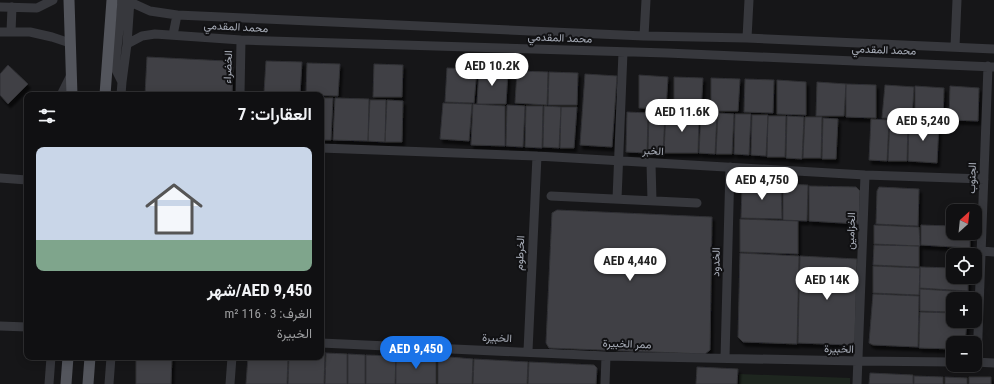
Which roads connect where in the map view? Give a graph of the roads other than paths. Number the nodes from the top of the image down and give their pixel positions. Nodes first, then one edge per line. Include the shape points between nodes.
1 (53, 0) edge
2 (69, 0) edge
3 (112, 0) edge
4 (646, 0) edge
5 (749, 0) edge
6 (957, 0) edge
7 (127, 1) edge
8 (0, 7) edge
9 (12, 7) junction
10 (177, 15) junction
11 (0, 32) edge
12 (11, 32) junction
13 (173, 35) junction
14 (644, 36) junction
15 (667, 36) junction
16 (746, 38) junction
17 (241, 40) junction
18 (70, 43) junction
19 (127, 44) junction
20 (955, 47) junction
21 (994, 49) edge
22 (622, 52) junction
23 (667, 53) junction
24 (991, 66) edge
25 (71, 75) junction
26 (122, 82) junction
27 (62, 92) edge
28 (72, 92) edge
29 (105, 92) edge
30 (121, 92) edge
31 (240, 92) edge
32 (324, 148) edge
33 (990, 149) edge
34 (537, 156) junction
35 (618, 160) junction
36 (651, 163) junction
37 (730, 167) junction
38 (865, 175) junction
39 (0, 178) edge
40 (984, 179) junction
41 (24, 180) edge
42 (551, 196) dead end
43 (616, 199) junction
44 (652, 201) junction
45 (697, 203) dead end
46 (982, 252) joint
47 (994, 252) edge
48 (980, 284) edge
49 (0, 326) edge
50 (24, 327) edge
51 (977, 336) edge
52 (324, 342) edge
53 (528, 351) junction
54 (606, 356) junction
55 (725, 358) junction
56 (51, 360) edge
57 (68, 360) edge
58 (90, 360) edge
59 (110, 360) edge
60 (232, 360) edge
61 (858, 362) junction
62 (946, 362) edge
63 (982, 362) edge
64 (994, 363) edge
65 (49, 384) edge
66 (66, 384) edge
67 (88, 384) edge
68 (109, 384) edge
69 (230, 384) edge
70 (605, 384) edge
71 (856, 384) edge

1 - 9 street via 37,8
2 - 18 main road
3 - 29 main road
4 - 14 street
5 - 16 street
6 - 20 street
7 - 10 street, محمد المقدمي via 150,11
7 - 19 street
7 - 26 street via 115,68
8 - 9 street
9 - 12 street
10 - 13 street
10 - 14 street, محمد المقدمي
11 - 12 street
12 - 18 street via 30,32
13 - 17 street, محمد المقدمي
13 - 19 street, محمد المقدمي via 142,36
14 - 15 street, محمد المقدمي
15 - 16 street, محمد المقدمي
15 - 23 street
16 - 20 street, محمد المقدمي
17 - 22 street, محمد المقدمي
17 - 31 street, الخضراء
18 - 25 main road
19 - 26 street
20 - 21 street, محمد المقدمي
22 - 23 street, محمد المقدمي
22 - 35 street
23 - 24 street, محمد المقدمي
24 - 33 street, الجنوب
25 - 27 street
25 - 28 main road
26 - 30 street
32 - 34 street, الخبر
33 - 40 street, الجنوب
34 - 35 street, الخبر
34 - 53 street, الخرطوم
35 - 36 street, الخبر
35 - 43 street
36 - 37 street, الخبر
36 - 44 street
37 - 38 street, الخبر
37 - 55 street, الخدود
38 - 40 street, الخبر
38 - 61 street, الخزامين
39 - 41 street
40 - 46 street, الجنوب
42 - 43 street
43 - 44 street
44 - 45 street
46 - 47 street
48 - 51 street, الجنوب
49 - 50 street
52 - 53 street, الخبيرة
53 - 54 street, ممر الخبيرة
54 - 55 street, ممر الخبيرة
54 - 70 street
55 - 61 street, الخبيرة
56 - 65 street
57 - 66 main road
58 - 67 main road
59 - 68 street
60 - 69 street
61 - 62 street, الخبيرة
61 - 71 street, الخزامين
63 - 64 street

